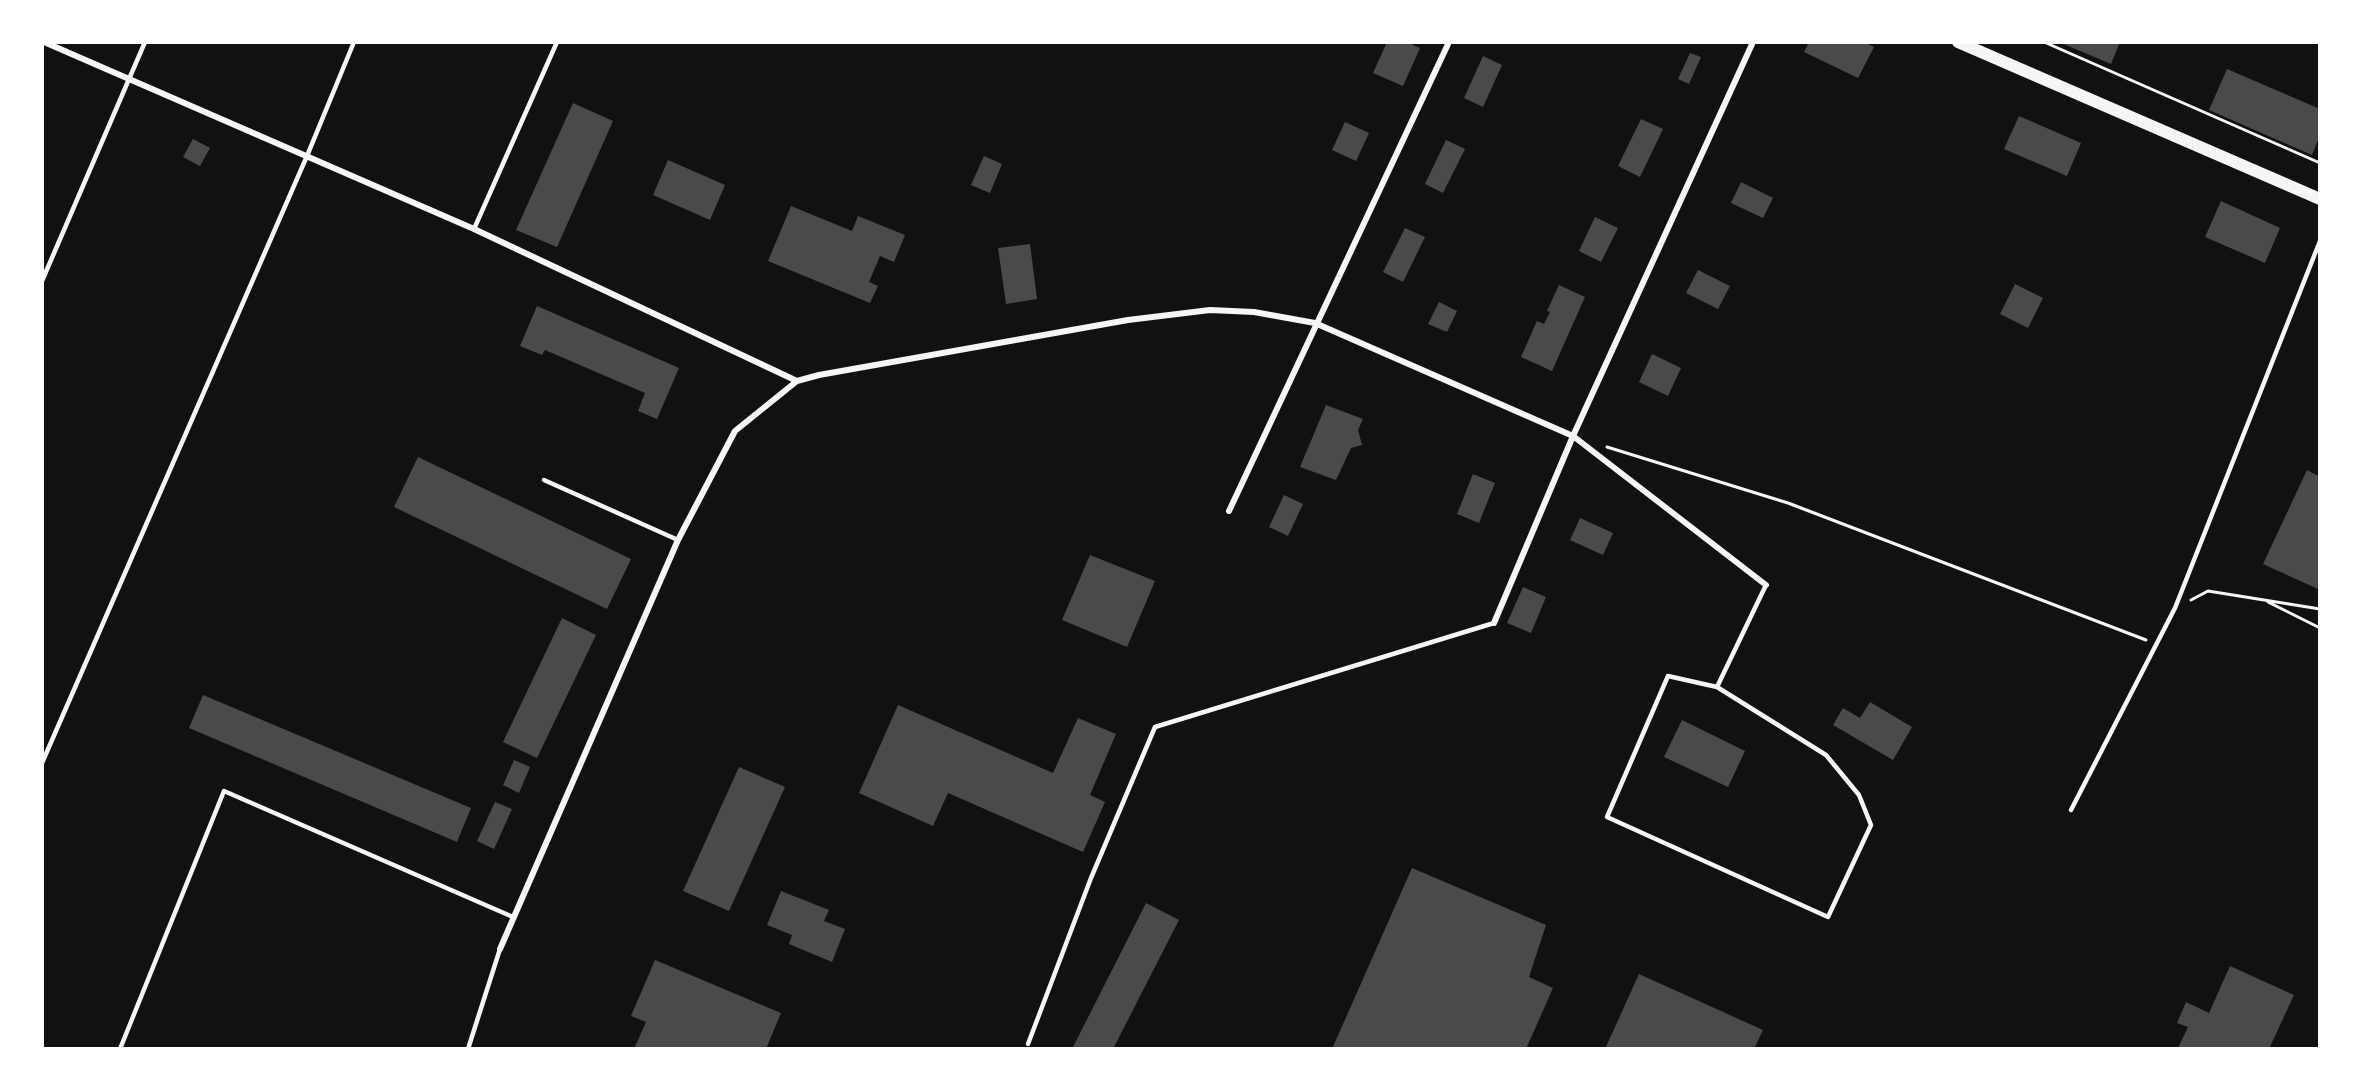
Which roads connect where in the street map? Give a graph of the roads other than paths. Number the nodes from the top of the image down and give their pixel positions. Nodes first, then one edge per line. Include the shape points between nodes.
1 (44, 42) edge
2 (145, 42) edge
3 (354, 42) edge
4 (557, 42) edge
5 (1449, 42) edge
6 (1753, 42) edge
7 (1958, 42) edge
8 (129, 79) junction
9 (307, 156) junction
10 (2320, 199) edge
11 (474, 229) junction
12 (2320, 241) edge
13 (42, 281) edge
14 (1315, 323) junction
15 (797, 381) junction
16 (1573, 436) junction
17 (544, 480) dead end
18 (1229, 511) dead end
19 (678, 540) junction
20 (1766, 585) joint
21 (1494, 623) joint
22 (1717, 687) junction
23 (42, 763) edge
24 (2071, 810) dead end
25 (513, 917) junction
26 (500, 949) joint
27 (1028, 1044) dead end
28 (120, 1049) edge
29 (468, 1049) edge

1 - 8 street
2 - 8 lane
3 - 9 lane
4 - 11 lane
5 - 14 street
6 - 16 street
7 - 10 main road
8 - 9 street
8 - 13 lane
9 - 11 street
9 - 23 lane
11 - 15 street
12 - 24 lane via 2175,608
14 - 15 street via 1254,312 1210,310 1128,320
14 - 16 street
14 - 18 street
15 - 19 street via 735,431
16 - 20 street
16 - 21 street
17 - 19 lane
19 - 25 street
20 - 22 lane
21 - 27 lane via 1155,727 1091,878
22 - 22 lane via 1668,676 1607,817 1828,917 1871,825 1859,795 1826,755
25 - 26 street
25 - 28 lane via 224,791
26 - 29 lane

